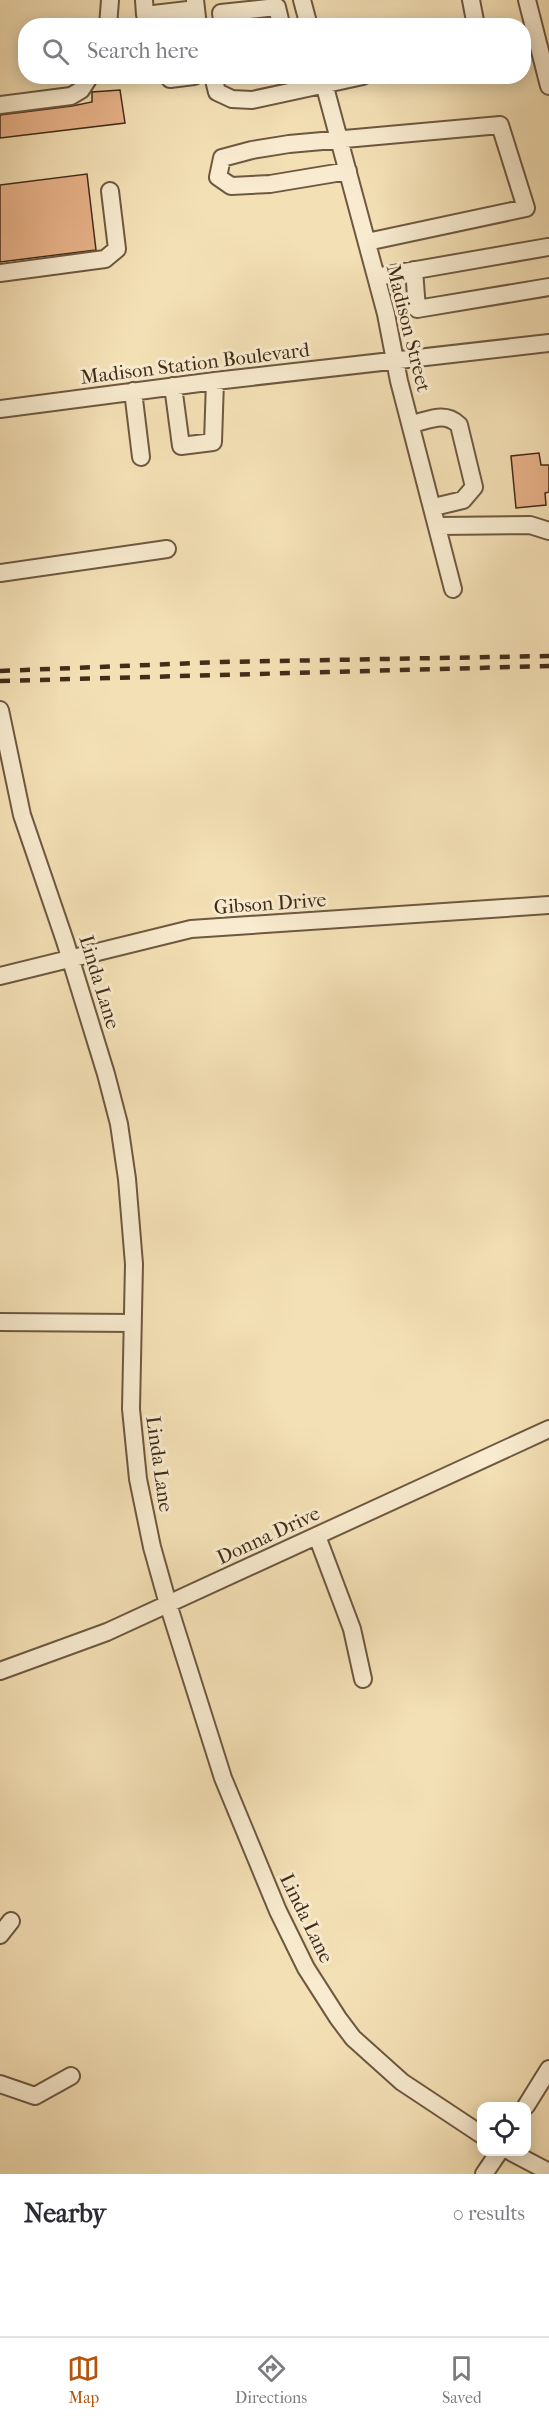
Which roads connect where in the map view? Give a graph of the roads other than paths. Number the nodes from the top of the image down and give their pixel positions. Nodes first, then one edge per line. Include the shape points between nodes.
1 (110, 0) edge
2 (144, 0) edge
3 (471, 0) edge
4 (526, 0) edge
5 (196, 11) edge
6 (305, 12) edge
7 (109, 18) edge
8 (222, 18) edge
9 (281, 18) edge
10 (290, 18) edge
11 (474, 18) edge
12 (531, 18) edge
13 (531, 19) edge
14 (85, 84) edge
15 (215, 84) edge
16 (295, 84) edge
17 (324, 84) edge
18 (549, 86) edge
19 (0, 105) edge
20 (339, 140) junction
21 (348, 171) junction
22 (110, 191) dead end
23 (367, 242) junction
24 (549, 249) edge
25 (414, 270) junction
26 (0, 273) edge
27 (376, 277) junction
28 (549, 287) edge
29 (549, 343) edge
30 (396, 361) junction
31 (215, 381) junction
32 (173, 386) junction
33 (133, 391) junction
34 (0, 409) edge
35 (412, 424) junction
36 (141, 457) dead end
37 (434, 507) junction
38 (438, 526) junction
39 (549, 531) edge
40 (167, 549) dead end
41 (0, 573) edge
42 (453, 589) dead end
43 (0, 710) edge
44 (7, 781) edge
45 (549, 906) edge
46 (70, 957) junction
47 (0, 976) edge
48 (0, 1322) edge
49 (132, 1323) junction
50 (549, 1429) edge
51 (317, 1536) junction
52 (168, 1604) junction
53 (0, 1671) edge
54 (363, 1679) dead end
55 (11, 1921) dead end
56 (0, 1935) edge
57 (549, 2069) edge
58 (71, 2076) dead end
59 (0, 2084) edge
60 (528, 2102) edge
61 (477, 2132) edge
62 (496, 2156) edge
63 (520, 2156) edge
64 (549, 2172) edge
65 (484, 2174) edge

1 - 7 street
2 - 5 street via 146,15
3 - 11 street
4 - 12 street
6 - 10 street
8 - 9 street via 221,13 277,7
13 - 18 street
14 - 19 street via 71,96
15 - 16 street via 217,92 232,99 252,100
17 - 20 street, Madison Street
20 - 21 street, Madison Street
20 - 21 street via 252,150 222,158 218,177 231,186
20 - 23 street via 500,125 526,208
21 - 23 street, Madison Street
22 - 26 street via 117,249 105,259
23 - 27 street, Madison Street
24 - 25 street
25 - 27 street
25 - 28 street via 417,309
27 - 30 street, Madison Street
29 - 30 street, Madison Station Boulevard
30 - 31 street, Madison Station Boulevard
30 - 35 street, Madison Street
31 - 32 street, Madison Station Boulevard
31 - 32 street via 213,442 181,446
32 - 33 street, Madison Station Boulevard
33 - 34 street, Madison Station Boulevard
33 - 36 street
35 - 37 street, Madison Street
35 - 37 street via 444,417 459,425 474,488 463,500
37 - 38 street, Madison Street
38 - 39 street via 530,525
38 - 42 street, Madison Street
40 - 41 street
43 - 44 street, Linda Lane
44 - 46 street, Linda Lane via 22,814
45 - 46 street, Gibson Drive via 191,929
46 - 47 street, Gibson Drive
46 - 49 street, Linda Lane via 119,1124 132,1232
48 - 49 street
49 - 52 street, Linda Lane via 131,1410 138,1479
50 - 51 street, Donna Drive
51 - 52 street, Donna Drive
51 - 54 street via 352,1629
52 - 53 street, Donna Drive via 86,1640
52 - 61 street, Linda Lane via 223,1778 306,1968 348,2031 378,2062
55 - 56 street
57 - 60 street
58 - 59 street via 35,2096
62 - 65 street
63 - 64 street

